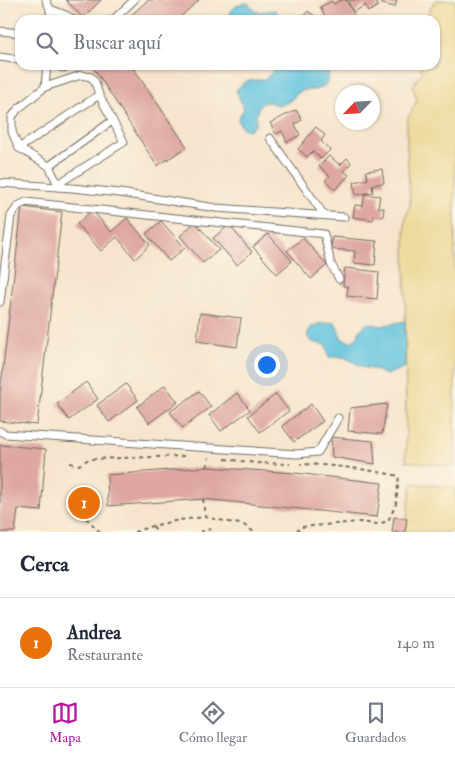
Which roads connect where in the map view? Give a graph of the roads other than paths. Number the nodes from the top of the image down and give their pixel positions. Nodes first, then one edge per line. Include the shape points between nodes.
1 (46, 0) edge
2 (134, 0) edge
3 (50, 9) junction
4 (50, 15) edge
5 (65, 15) edge
6 (118, 15) edge
7 (0, 31) edge
8 (15, 32) edge
9 (0, 57) edge
10 (15, 59) edge
11 (47, 70) edge
12 (45, 87) junction
13 (99, 95) junction
14 (112, 121) junction
15 (270, 138) dead end
16 (19, 148) junction
17 (49, 166) junction
18 (0, 183) edge
19 (58, 186) junction
20 (324, 215) junction
21 (344, 216) dead end
22 (339, 279) dead end
23 (0, 300) edge
24 (338, 418) dead end
25 (0, 431) edge

1 - 3 lane
2 - 6 lane
3 - 4 lane
3 - 5 lane
7 - 8 lane
9 - 10 lane
11 - 12 lane
12 - 13 lane via 81,75 91,77
12 - 16 lane via 12,117 12,132
13 - 14 lane
13 - 16 lane
14 - 17 lane
14 - 19 lane via 124,142
15 - 20 lane
16 - 17 lane
17 - 19 lane
18 - 19 lane
19 - 20 lane via 216,208
20 - 21 lane
22 - 23 lane via 331,264 324,234 26,202 18,206 11,216
24 - 25 lane via 318,452 297,454 6,434

